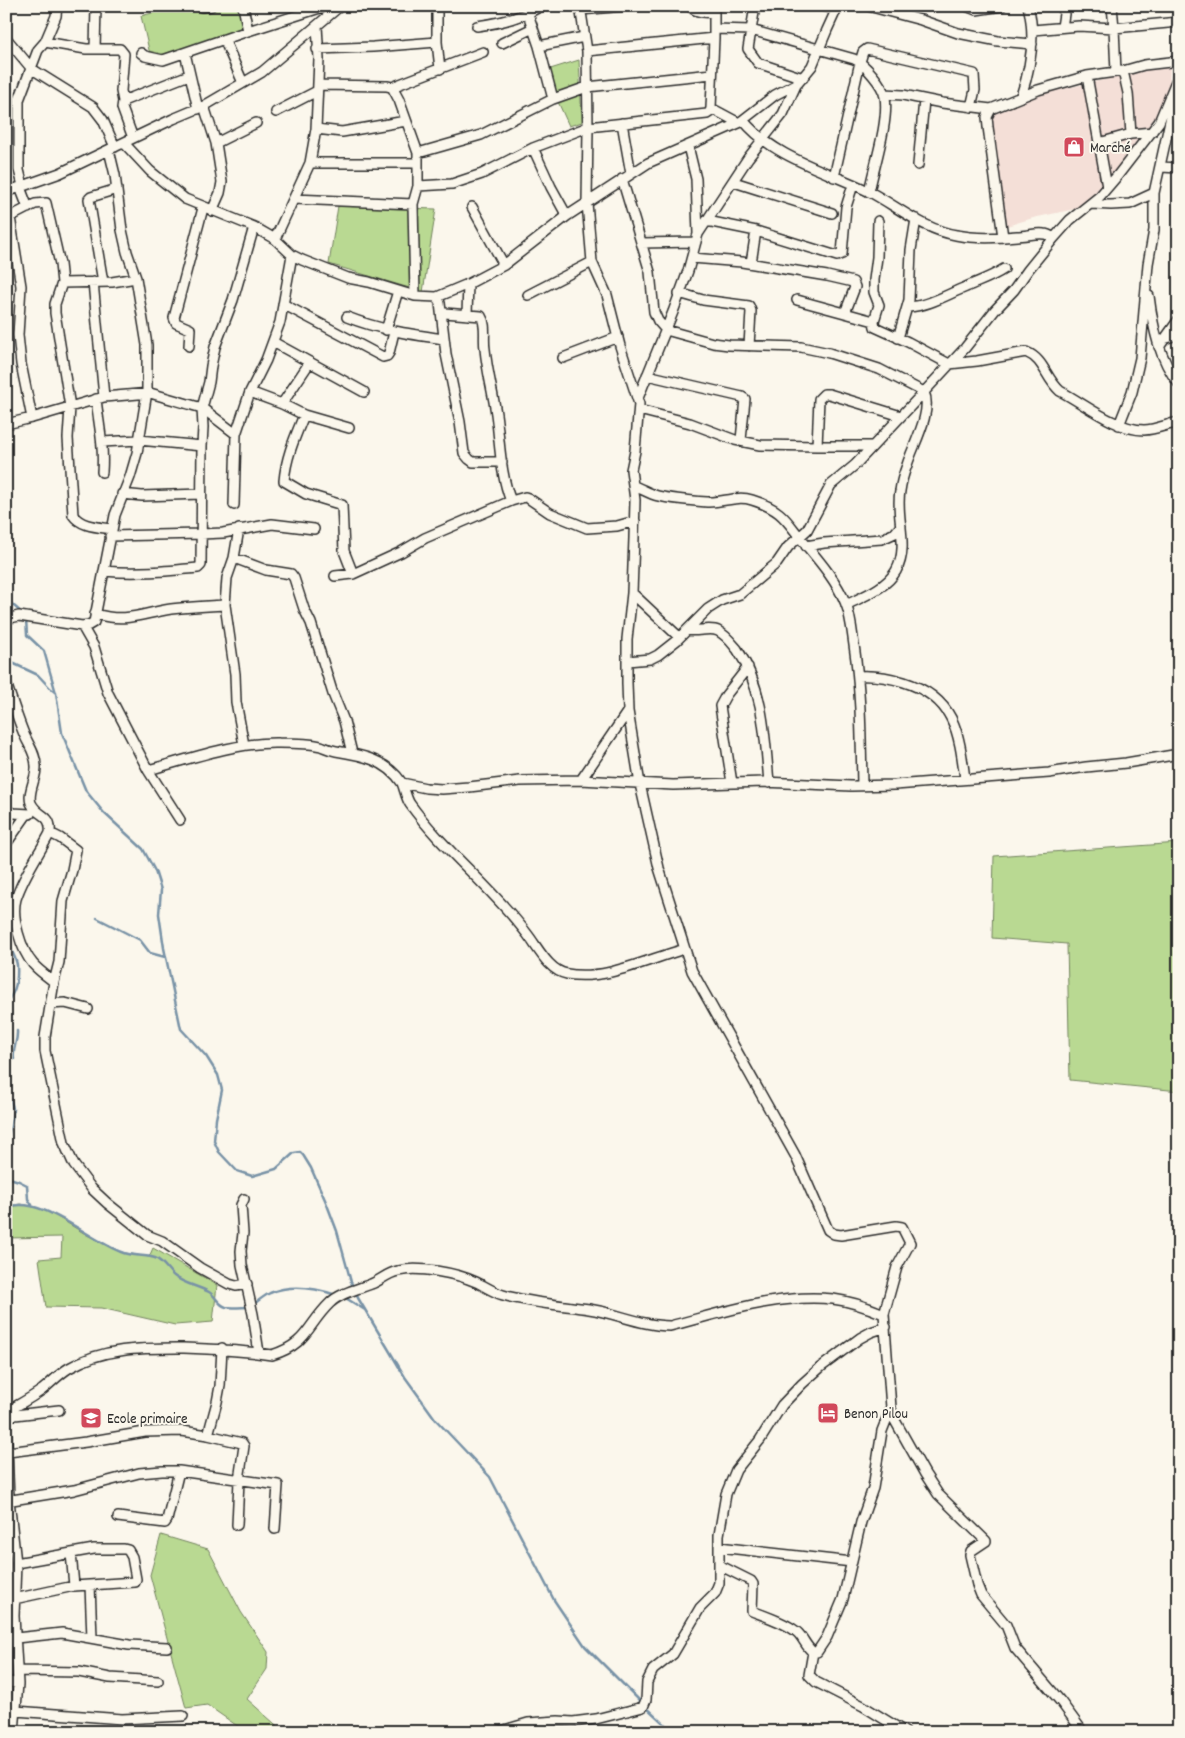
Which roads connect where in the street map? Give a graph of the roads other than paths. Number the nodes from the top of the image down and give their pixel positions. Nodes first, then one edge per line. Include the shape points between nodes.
1 (57, 6) edge
2 (96, 6) edge
3 (243, 6) edge
4 (340, 6) edge
5 (437, 6) edge
6 (541, 6) edge
7 (624, 6) edge
8 (690, 6) edge
9 (754, 6) edge
10 (822, 6) edge
11 (868, 6) edge
12 (966, 6) edge
13 (1002, 6) edge
14 (1028, 6) edge
15 (1063, 6) edge
16 (1112, 6) edge
17 (323, 7) edge
18 (580, 8) edge
19 (838, 8) edge
20 (714, 10) edge
21 (528, 14) junction
22 (1179, 22) edge
23 (317, 26) junction
24 (477, 26) dead end
25 (1062, 27) junction
26 (532, 28) junction
27 (1114, 28) junction
28 (751, 30) junction
29 (1032, 30) junction
30 (248, 31) junction
31 (714, 34) junction
32 (584, 37) junction
33 (6, 38) edge
34 (224, 39) junction
35 (45, 42) junction
36 (437, 42) junction
37 (502, 43) dead end
38 (1032, 44) junction
39 (539, 46) junction
40 (317, 48) junction
41 (95, 49) junction
42 (820, 50) junction
43 (587, 51) junction
44 (484, 52) dead end
45 (141, 53) dead end
46 (185, 53) junction
47 (1179, 61) edge
48 (860, 62) junction
49 (32, 69) junction
50 (440, 69) junction
51 (1119, 71) junction
52 (712, 74) junction
53 (1179, 74) edge
54 (190, 75) junction
55 (1087, 76) junction
56 (800, 80) junction
57 (243, 83) junction
58 (392, 87) junction
59 (587, 87) junction
60 (317, 88) junction
61 (884, 94) junction
62 (1021, 96) junction
63 (1175, 98) edge
64 (554, 99) junction
65 (924, 100) junction
66 (123, 101) junction
67 (971, 107) junction
68 (201, 108) junction
69 (711, 108) junction
70 (991, 109) junction
71 (276, 112) dead end
72 (406, 121) junction
73 (741, 121) junction
74 (256, 123) dead end
75 (622, 123) junction
76 (588, 127) junction
77 (316, 129) junction
78 (1152, 132) junction
79 (1131, 134) junction
80 (133, 138) junction
81 (763, 140) junction
82 (216, 143) junction
83 (1099, 143) junction
84 (688, 146) junction
85 (116, 147) junction
86 (533, 148) junction
87 (418, 158) junction
88 (310, 163) junction
89 (918, 165) dead end
90 (1161, 167) junction
91 (1179, 168) edge
92 (626, 177) junction
93 (834, 177) junction
94 (734, 182) junction
95 (853, 185) junction
96 (21, 186) junction
97 (418, 186) junction
98 (1108, 187) junction
99 (117, 189) junction
100 (6, 192) edge
101 (869, 192) junction
102 (1154, 193) junction
103 (294, 199) junction
104 (587, 203) junction
105 (414, 204) junction
106 (1091, 204) junction
107 (472, 207) dead end
108 (28, 208) junction
109 (208, 209) junction
110 (832, 213) dead end
111 (567, 216) junction
112 (8, 218) edge
113 (916, 219) junction
114 (707, 220) junction
115 (878, 220) dead end
116 (254, 228) junction
117 (756, 231) junction
118 (1003, 237) junction
119 (697, 238) junction
120 (1054, 238) junction
121 (275, 240) junction
122 (641, 243) junction
123 (292, 255) junction
124 (692, 258) junction
125 (592, 262) junction
126 (751, 263) junction
127 (504, 265) junction
128 (1004, 269) dead end
129 (136, 278) junction
130 (1147, 279) junction
131 (98, 282) junction
132 (62, 283) junction
133 (468, 284) junction
134 (398, 291) junction
135 (679, 293) junction
136 (528, 295) dead end
137 (414, 296) junction
138 (437, 297) junction
139 (797, 300) dead end
140 (283, 304) junction
141 (908, 307) junction
142 (845, 313) junction
143 (442, 314) junction
144 (467, 314) junction
145 (347, 317) dead end
146 (1179, 319) edge
147 (874, 321) junction
148 (666, 330) junction
149 (390, 331) junction
150 (1179, 334) edge
151 (618, 337) junction
152 (898, 338) junction
153 (444, 339) junction
154 (272, 342) junction
155 (1162, 343) junction
156 (190, 346) dead end
157 (749, 346) junction
158 (563, 358) dead end
159 (310, 362) junction
160 (949, 364) junction
161 (647, 375) junction
162 (1179, 384) edge
163 (250, 392) junction
164 (364, 392) dead end
165 (924, 392) junction
166 (100, 398) junction
167 (638, 398) junction
168 (282, 404) junction
169 (70, 407) junction
170 (202, 408) junction
171 (640, 410) junction
172 (304, 415) junction
173 (901, 416) junction
174 (32, 418) junction
175 (1179, 422) edge
176 (6, 424) edge
177 (1119, 425) junction
178 (349, 428) dead end
179 (236, 434) junction
180 (138, 440) junction
181 (741, 440) junction
182 (102, 442) junction
183 (202, 446) junction
184 (817, 446) junction
185 (872, 446) junction
186 (502, 462) junction
187 (102, 472) dead end
188 (634, 486) junction
189 (122, 494) junction
190 (201, 494) junction
191 (511, 501) junction
192 (234, 506) dead end
193 (635, 521) junction
194 (901, 526) junction
195 (240, 529) junction
196 (314, 529) dead end
197 (111, 532) junction
198 (201, 534) junction
199 (799, 536) junction
200 (806, 546) junction
201 (234, 558) junction
202 (104, 571) junction
203 (353, 574) junction
204 (335, 576) dead end
205 (632, 593) junction
206 (225, 605) junction
207 (846, 605) junction
208 (95, 614) junction
209 (6, 619) edge
210 (82, 626) junction
211 (687, 630) junction
212 (679, 637) junction
213 (627, 661) junction
214 (748, 667) junction
215 (858, 676) junction
216 (6, 683) edge
217 (628, 711) junction
218 (244, 745) junction
219 (352, 754) junction
220 (1179, 754) edge
221 (148, 770) junction
222 (965, 779) junction
223 (581, 780) junction
224 (402, 783) junction
225 (732, 783) junction
226 (769, 783) junction
227 (640, 784) junction
228 (862, 785) junction
229 (6, 810) edge
230 (39, 813) junction
231 (27, 814) junction
232 (180, 820) dead end
233 (50, 833) junction
234 (6, 844) edge
235 (685, 949) junction
236 (54, 982) junction
237 (50, 1004) junction
238 (88, 1009) dead end
239 (244, 1200) dead end
240 (247, 1284) junction
241 (884, 1314) junction
242 (886, 1327) junction
243 (222, 1348) junction
244 (259, 1353) junction
245 (891, 1408) junction
246 (59, 1410) dead end
247 (6, 1412) edge
248 (6, 1416) edge
249 (6, 1421) edge
250 (208, 1435) junction
251 (8, 1452) junction
252 (7, 1461) edge
253 (179, 1471) junction
254 (239, 1480) junction
255 (8, 1500) edge
256 (118, 1517) dead end
257 (237, 1525) dead end
258 (275, 1529) dead end
259 (719, 1547) junction
260 (71, 1553) junction
261 (852, 1562) junction
262 (16, 1563) junction
263 (719, 1565) junction
264 (90, 1585) junction
265 (74, 1586) junction
266 (14, 1599) junction
267 (16, 1638) junction
268 (92, 1638) junction
269 (167, 1647) dead end
270 (813, 1652) junction
271 (18, 1671) junction
272 (6, 1681) edge
273 (158, 1681) dead end
274 (18, 1684) junction
275 (16, 1711) junction
276 (183, 1716) dead end
277 (512, 1729) edge
278 (14, 1732) edge
279 (498, 1732) edge
280 (905, 1732) edge
281 (1084, 1732) edge

1 - 35 street
2 - 41 street
3 - 30 street
4 - 23 street
5 - 36 street
6 - 21 street
7 - 18 street
8 - 20 street via 701,12
9 - 28 street
10 - 19 street
11 - 38 street via 958,34
12 - 13 street via 976,10
14 - 29 street
15 - 25 street
16 - 27 street
17 - 30 street
18 - 32 street
19 - 42 street
20 - 31 street
21 - 24 street
21 - 26 street
22 - 27 street
23 - 40 street
23 - 57 street via 262,72
25 - 27 street
25 - 29 street
26 - 37 street
26 - 39 street
27 - 51 street
28 - 31 street
28 - 42 street
28 - 56 street via 748,49 758,63
29 - 38 street
30 - 34 street
31 - 43 street
31 - 52 street
32 - 39 street
32 - 43 street
33 - 49 street
34 - 46 street
34 - 57 street
35 - 41 street
35 - 49 street via 38,50
36 - 40 street
36 - 50 street
38 - 62 street via 1028,76
39 - 64 street
40 - 60 street
41 - 66 street via 120,49 124,54 120,91
42 - 48 street
42 - 56 street
43 - 59 street
44 - 50 street
45 - 46 street via 163,60
46 - 54 street
47 - 51 street
48 - 61 street
48 - 67 street via 867,49 974,74
48 - 93 street
49 - 85 street via 93,107
49 - 96 street via 19,105
50 - 58 street
51 - 55 street
51 - 79 street via 1128,93
52 - 59 street
52 - 69 street
53 - 63 street
54 - 66 street
54 - 68 street
55 - 62 street
55 - 83 street
56 - 73 street
56 - 81 street via 783,114
57 - 68 street
58 - 60 street
58 - 72 street
59 - 64 street
59 - 76 street
60 - 71 street
60 - 77 street
61 - 65 street
61 - 101 street via 884,123
62 - 70 street
63 - 78 street
63 - 90 street
64 - 87 street via 481,135
65 - 67 street
65 - 89 street
66 - 80 street via 122,108
67 - 70 street
68 - 80 street
68 - 82 street
69 - 73 street
69 - 75 street via 707,114
70 - 118 street via 987,117
72 - 77 street via 342,132
72 - 87 street
73 - 81 street
73 - 84 street
74 - 82 street
75 - 76 street
75 - 92 street
76 - 86 street
76 - 104 street
77 - 88 street
78 - 79 street
78 - 98 street
79 - 83 street
80 - 85 street
81 - 93 street
81 - 94 street
82 - 109 street via 222,182 220,193
83 - 98 street
84 - 92 street via 668,153
84 - 119 street via 696,179
85 - 96 street
85 - 99 street via 113,163
85 - 109 street via 185,199
86 - 97 street via 482,174 452,184
86 - 111 street
87 - 88 street
87 - 97 street
88 - 103 street
90 - 91 street
90 - 102 street
92 - 104 street
92 - 122 street
93 - 95 street
94 - 110 street
94 - 114 street
95 - 101 street
95 - 117 street via 846,207 840,256
96 - 100 street
96 - 108 street
97 - 105 street
98 - 106 street
99 - 129 street via 124,241
99 - 131 street via 89,199
101 - 113 street
102 - 106 street via 1130,204
102 - 130 street via 1154,230
103 - 105 street
103 - 121 street
104 - 111 street
104 - 125 street
105 - 137 street
106 - 120 street
107 - 127 street
108 - 112 street
108 - 132 street via 46,202
109 - 116 street
109 - 156 street via 174,318 190,329
111 - 127 street
112 - 174 street via 22,286 18,335 20,364
113 - 118 street via 933,229 955,235
113 - 141 street
114 - 117 street
114 - 119 street
115 - 147 street via 874,292 879,305
116 - 121 street
116 - 170 street via 215,348
117 - 126 street
118 - 120 street via 1043,234
119 - 122 street
119 - 124 street
120 - 160 street via 1014,290
121 - 123 street
122 - 148 street via 650,272 654,312
123 - 134 street via 348,278
123 - 140 street
124 - 126 street
124 - 135 street
125 - 136 street
125 - 151 street via 607,296
126 - 142 street via 853,282 855,287
127 - 133 street
128 - 141 street via 941,299
129 - 131 street
129 - 180 street via 148,356 148,392
130 - 155 street via 1151,310
130 - 177 street via 1139,363
131 - 132 street
131 - 166 street
132 - 169 street via 55,304 55,318
133 - 138 street
133 - 144 street
134 - 137 street
134 - 149 street
135 - 148 street
135 - 157 street via 702,300 749,306
137 - 138 street
138 - 143 street
139 - 142 street
140 - 149 street via 383,357 389,352
140 - 154 street
141 - 152 street
142 - 147 street
143 - 144 street
143 - 153 street
144 - 186 street via 481,316 484,320 484,347
145 - 149 street
146 - 155 street
147 - 152 street via 875,327
148 - 157 street via 713,343
148 - 161 street
149 - 153 street
150 - 155 street
151 - 158 street
151 - 167 street
152 - 160 street
153 - 186 street via 464,453 473,462
154 - 159 street
154 - 163 street
155 - 162 street via 1164,361
157 - 165 street via 801,347 829,353 879,369
159 - 164 street
159 - 168 street
160 - 165 street
160 - 177 street via 1026,352 1039,361 1052,384 1060,391
161 - 167 street
161 - 181 street via 745,399
163 - 168 street
163 - 179 street
165 - 173 street
165 - 194 street via 927,404 922,429 906,466 900,491
166 - 169 street
166 - 170 street via 150,392
166 - 182 street
167 - 171 street
168 - 172 street
169 - 174 street
169 - 197 street via 68,438 73,515 77,521
170 - 179 street
170 - 183 street
171 - 181 street
171 - 188 street via 631,470
172 - 178 street
172 - 203 street via 289,450 284,481 306,494 342,506 344,550
173 - 184 street via 824,394 819,399
173 - 185 street
174 - 176 street
175 - 177 street via 1146,430
179 - 192 street
180 - 182 street
180 - 183 street
180 - 189 street via 130,477
181 - 184 street via 760,445
182 - 187 street
183 - 190 street
184 - 185 street
185 - 199 street via 831,485 814,520
186 - 191 street
188 - 193 street
188 - 199 street via 657,496 706,502 739,497 750,499 780,512
189 - 190 street
189 - 197 street
190 - 198 street
191 - 193 street via 528,498 550,513 587,528
191 - 203 street
193 - 205 street
194 - 200 street via 882,539
194 - 207 street via 901,558 890,580
195 - 196 street via 272,524
195 - 198 street
195 - 201 street
197 - 198 street
197 - 202 street
198 - 202 street via 200,567 125,573
199 - 200 street
199 - 211 street via 750,587 714,605
200 - 207 street via 835,583
201 - 206 street via 227,578
201 - 219 street via 266,570 291,574 294,578 344,721
202 - 208 street
203 - 204 street
205 - 212 street
205 - 213 street
206 - 208 street via 170,610 126,619
206 - 218 street
207 - 215 street
208 - 210 street via 94,622
209 - 210 street via 19,616
210 - 221 street via 94,647 108,694
211 - 212 street
211 - 214 street via 715,629 725,635
212 - 213 street via 650,659
213 - 217 street
214 - 225 street via 720,706
214 - 226 street via 760,705
215 - 222 street via 888,677 925,690 941,702 954,725
215 - 228 street
216 - 230 street via 35,758 37,767 30,797
217 - 223 street
217 - 227 street
218 - 219 street via 320,746
218 - 221 street
219 - 224 street via 386,765
220 - 222 street via 1049,773
221 - 232 street
222 - 228 street
223 - 224 street via 520,781 442,789
223 - 227 street
224 - 235 street via 417,813 512,914 554,969 566,974 601,975
225 - 226 street
225 - 227 street
226 - 228 street
227 - 235 street via 659,868
229 - 231 street
230 - 231 street
230 - 233 street via 51,825
231 - 234 street
233 - 236 street via 76,850 63,901 59,962
233 - 236 street via 23,882 14,914 28,956
235 - 241 street via 692,971 795,1155 828,1230 841,1235 902,1227 910,1243 898,1267
236 - 237 street
237 - 238 street via 65,1003
237 - 240 street via 45,1037 46,1059 64,1143 74,1166 106,1203 147,1235 162,1241 229,1284
239 - 240 street via 241,1205 241,1252
240 - 244 street
241 - 242 street
241 - 244 street via 832,1299 795,1299 744,1306 670,1326 658,1326 588,1309 505,1296 475,1281 414,1269 397,1271 358,1287 331,1302 299,1342 272,1355
242 - 245 street
242 - 259 street via 871,1332 846,1348 782,1405 731,1478
243 - 244 street
243 - 247 street via 111,1352 69,1368
243 - 250 street via 220,1386
245 - 261 street via 882,1431 873,1488
245 - 281 street via 893,1417 938,1494 986,1541 970,1555 981,1595 1006,1625 1015,1648
246 - 248 street
249 - 251 street
250 - 251 street via 182,1431 152,1432
250 - 254 street via 242,1443
251 - 252 street
252 - 255 street
253 - 254 street
253 - 255 street via 139,1473 74,1490
253 - 256 street via 165,1523
254 - 257 street
254 - 258 street via 278,1486
255 - 262 street
259 - 261 street
259 - 263 street
260 - 262 street
260 - 264 street via 94,1548 128,1550 135,1568 135,1582
260 - 265 street
261 - 270 street via 840,1610 817,1652
262 - 266 street
263 - 270 street via 752,1581 752,1611 793,1630
263 - 277 street via 719,1583 715,1593 700,1608 673,1654 653,1670 647,1682 643,1707 596,1719 528,1723
264 - 265 street
264 - 268 street
265 - 266 street
266 - 267 street
267 - 268 street via 62,1633
267 - 271 street
268 - 269 street via 129,1646
270 - 280 street via 809,1675 816,1682
271 - 273 street via 79,1672
271 - 274 street
272 - 274 street
274 - 275 street
275 - 276 street via 122,1719
275 - 278 street
277 - 279 street

